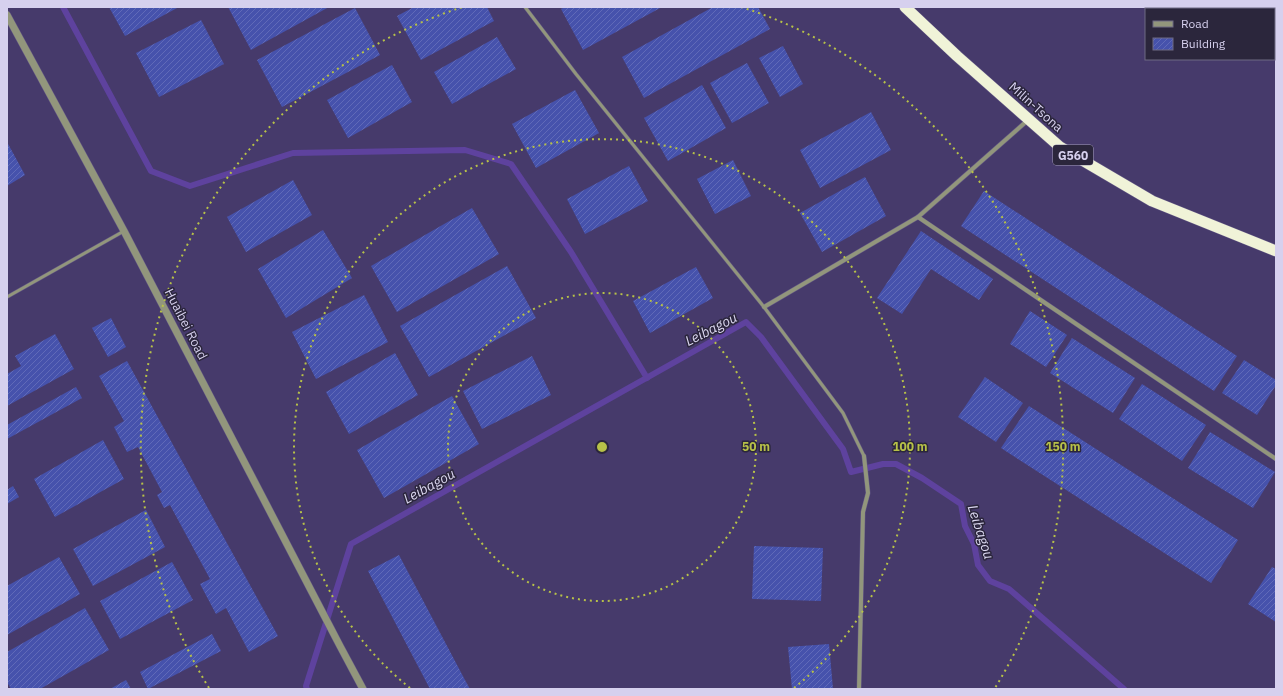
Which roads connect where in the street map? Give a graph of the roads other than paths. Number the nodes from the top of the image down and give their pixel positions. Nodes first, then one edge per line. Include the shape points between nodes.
1 (525, 7) edge
2 (905, 7) edge
3 (7, 15) edge
4 (1028, 119) junction
5 (918, 217) junction
6 (124, 231) junction
7 (1276, 251) edge
8 (7, 296) edge
9 (764, 307) junction
10 (864, 456) joint
11 (1276, 459) edge
12 (363, 689) edge
13 (859, 689) edge

1 - 9 lane
2 - 4 highway, Milin-Tsona / G560
3 - 6 street, Huaibei Road
4 - 5 street
4 - 7 highway, Milin-Tsona / G560 via 1060,147 1152,201
5 - 9 street
5 - 11 street
6 - 8 lane
6 - 12 street, Huaibei Road
9 - 10 lane via 843,413
10 - 13 street via 868,493 863,512

